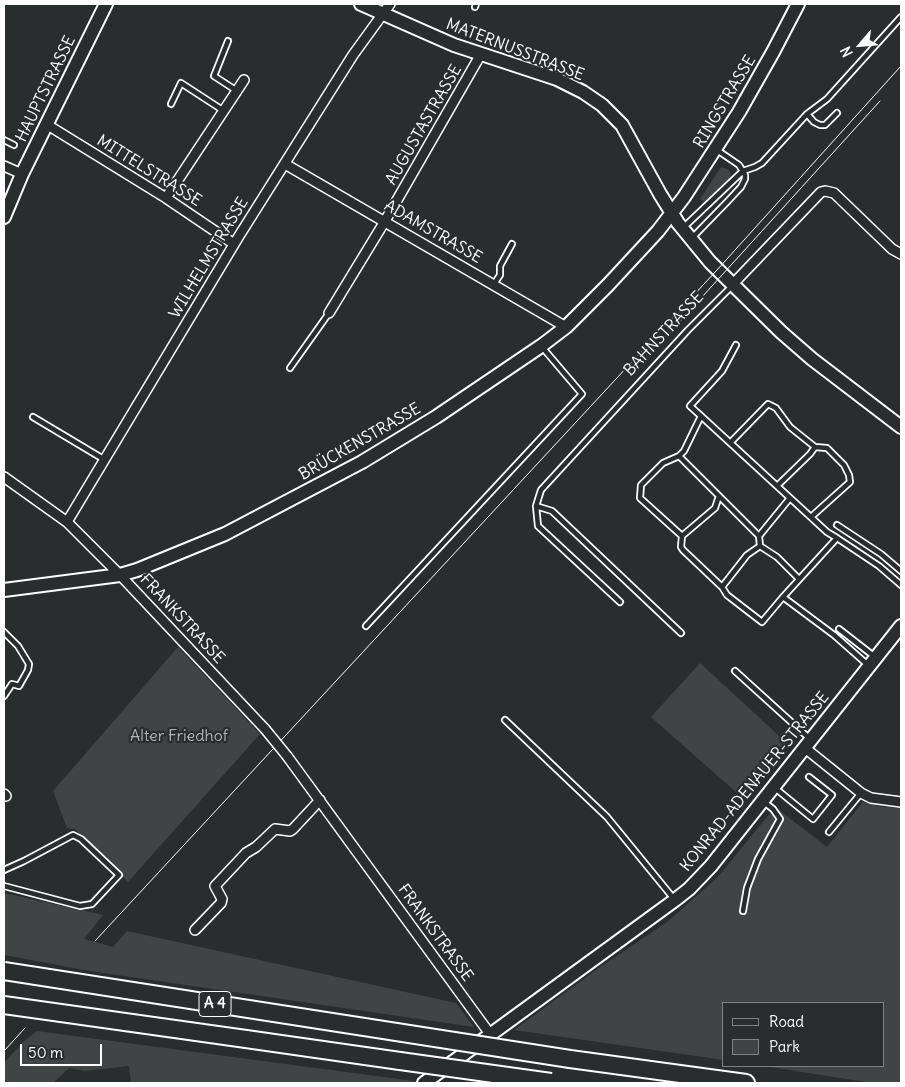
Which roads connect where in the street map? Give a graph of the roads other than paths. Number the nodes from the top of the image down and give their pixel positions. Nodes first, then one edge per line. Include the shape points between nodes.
1 (106, 4) edge
2 (361, 4) edge
3 (798, 4) edge
4 (386, 9) edge
5 (901, 17) edge
6 (228, 42) dead end
7 (482, 54) junction
8 (244, 80) dead end
9 (237, 91) junction
10 (170, 104) dead end
11 (224, 110) junction
12 (837, 113) dead end
13 (807, 114) junction
14 (46, 124) junction
15 (4, 140) edge
16 (14, 145) dead end
17 (716, 149) junction
18 (285, 164) junction
19 (4, 166) edge
20 (742, 170) junction
21 (22, 174) junction
22 (166, 198) junction
23 (672, 213) junction
24 (4, 217) edge
25 (385, 221) junction
26 (682, 229) junction
27 (690, 240) junction
28 (234, 244) junction
29 (512, 244) dead end
30 (901, 254) edge
31 (494, 284) junction
32 (732, 285) junction
33 (328, 313) joint
34 (566, 327) junction
35 (736, 345) dead end
36 (541, 346) junction
37 (290, 368) dead end
38 (701, 416) junction
39 (33, 417) dead end
40 (901, 427) edge
41 (730, 443) junction
42 (815, 447) junction
43 (679, 456) junction
44 (104, 460) junction
45 (4, 478) edge
46 (777, 486) junction
47 (719, 496) junction
48 (790, 498) junction
49 (536, 506) junction
50 (811, 517) junction
51 (67, 522) junction
52 (837, 525) dead end
53 (682, 536) junction
54 (758, 536) junction
55 (837, 538) junction
56 (760, 546) junction
57 (901, 571) edge
58 (120, 575) junction
59 (799, 579) junction
60 (901, 586) edge
61 (722, 587) junction
62 (4, 590) edge
63 (783, 597) junction
64 (620, 602) dead end
65 (366, 626) dead end
66 (901, 626) edge
67 (839, 629) dead end
68 (4, 632) edge
69 (681, 633) dead end
70 (872, 662) junction
71 (735, 671) dead end
72 (4, 696) edge
73 (505, 720) dead end
74 (808, 744) junction
75 (809, 777) dead end
76 (773, 787) junction
77 (861, 794) junction
78 (320, 800) junction
79 (762, 800) junction
80 (901, 802) edge
81 (830, 832) dead end
82 (4, 870) edge
83 (4, 886) edge
84 (675, 900) junction
85 (742, 911) dead end
86 (195, 930) dead end
87 (4, 971) edge
88 (4, 1005) edge
89 (490, 1034) junction
90 (557, 1082) edge
91 (424, 1083) edge
92 (746, 1083) edge

1 - 14 street, HAUPTSTRASSE
2 - 4 street, MATERNUSSTRASSE
3 - 17 street, RINGSTRASSE via 754,87
4 - 7 street, MATERNUSSTRASSE via 454,45
4 - 18 street, WILHELMSTRASSE via 353,55
5 - 13 lane via 827,99
6 - 9 lane via 214,76
7 - 23 street, MATERNUSSTRASSE via 566,83 607,109 622,125
7 - 25 street, AUGUSTASTRASSE
8 - 9 street
9 - 11 street
10 - 11 lane via 181,83
11 - 22 street
12 - 13 lane via 820,125
13 - 20 lane via 762,163
14 - 21 street, HAUPTSTRASSE
14 - 22 street, MITTELSTRASSE
15 - 16 lane
17 - 20 lane via 734,160
17 - 23 street, RINGSTRASSE
18 - 25 street, ADAMSTRASSE
18 - 28 street, WILHELMSTRASSE
19 - 21 street
20 - 26 lane
20 - 27 lane via 746,175 741,187
21 - 24 street, HAUPTSTRASSE
22 - 28 street, MITTELSTRASSE
23 - 26 street, MATERNUSSTRASSE
23 - 34 street, BRÜCKENSTRASSE
25 - 31 street, ADAMSTRASSE
25 - 33 street, AUGUSTASTRASSE
26 - 27 street, MATERNUSSTRASSE
27 - 32 street, MATERNUSSTRASSE
28 - 44 street, WILHELMSTRASSE
29 - 31 lane
30 - 32 street, BAHNSTRASSE via 834,193 825,191
31 - 34 street, ADAMSTRASSE
32 - 40 street, MATERNUSSTRASSE via 812,359
32 - 49 lane, BAHNSTRASSE via 541,490
33 - 37 lane
34 - 36 street, BRÜCKENSTRASSE
35 - 38 lane via 722,372 690,406
36 - 58 street, BRÜCKENSTRASSE via 362,462 225,534
36 - 65 lane via 582,394
38 - 41 lane
38 - 43 lane
39 - 44 lane
41 - 42 lane via 768,404
41 - 46 lane
42 - 46 lane
42 - 50 lane via 827,448 844,465 850,482
43 - 47 lane
43 - 53 lane via 663,463 641,485 640,498
44 - 51 street, WILHELMSTRASSE
45 - 51 street, FRANKSTRASSE
46 - 48 lane
47 - 53 lane via 715,508
47 - 54 lane
48 - 50 lane
48 - 54 lane
49 - 64 lane via 538,526
49 - 69 lane via 552,511
50 - 55 lane
51 - 58 street, FRANKSTRASSE
52 - 57 lane
53 - 61 lane via 683,550
54 - 56 lane
55 - 59 lane
55 - 60 lane via 879,566
56 - 59 lane via 777,557
56 - 61 lane via 747,555
58 - 62 street, BRÜCKENSTRASSE
58 - 78 street, FRANKSTRASSE, bridge via 265,729
59 - 63 lane
61 - 63 lane via 727,595 762,622
63 - 70 lane
66 - 70 street, KONRAD-ADENAUER-STRASSE
67 - 70 lane
68 - 72 lane via 29,664 19,686 12,684
70 - 74 street, KONRAD-ADENAUER-STRASSE
71 - 74 lane
73 - 84 lane via 607,817
74 - 76 street, KONRAD-ADENAUER-STRASSE
74 - 77 street
75 - 76 lane via 832,795 813,819
76 - 79 street, KONRAD-ADENAUER-STRASSE
77 - 80 street
77 - 81 lane
78 - 86 street via 293,829 275,830 246,853 215,886 222,898 221,903
78 - 89 street, FRANKSTRASSE
79 - 84 street, KONRAD-ADENAUER-STRASSE via 707,871
79 - 85 lane via 780,819 746,888
82 - 83 lane via 73,835 81,838 119,876 92,904 80,906
84 - 89 street, KONRAD-ADENAUER-STRASSE
87 - 92 highway, A 4, bridge via 570,1059
88 - 90 highway, A 4, bridge
89 - 91 street, KONRAD-ADENAUER-STRASSE

